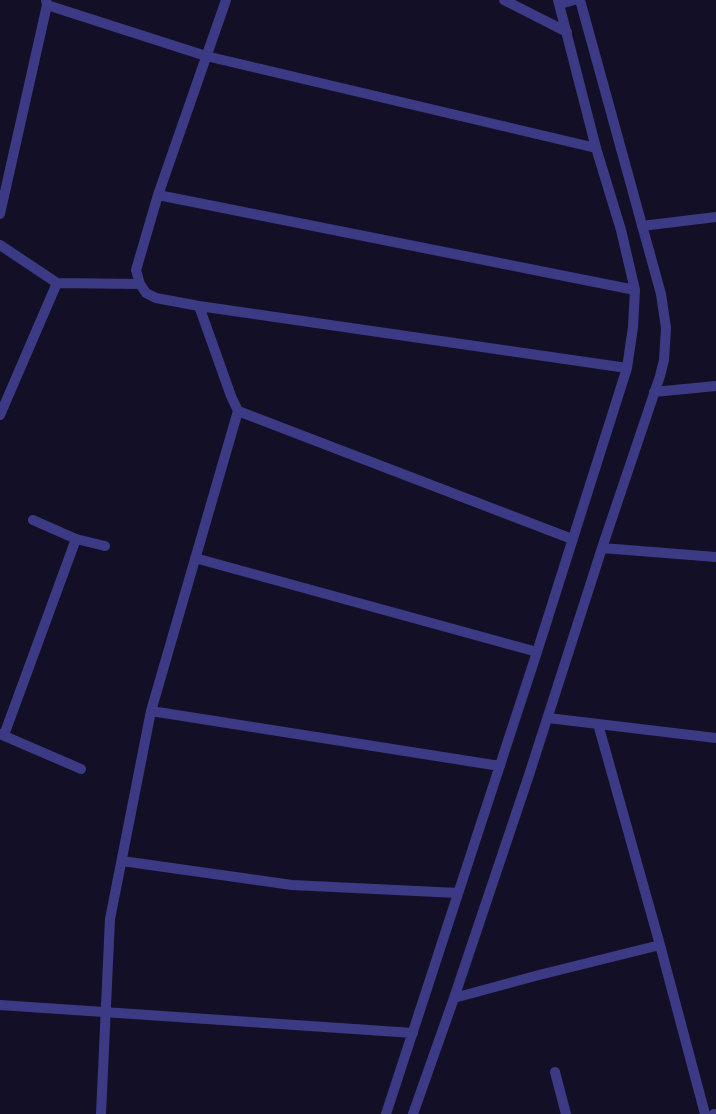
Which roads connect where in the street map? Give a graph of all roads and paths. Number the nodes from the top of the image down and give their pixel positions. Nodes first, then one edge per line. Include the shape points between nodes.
1 (226, 0) edge
2 (504, 0) edge
3 (574, 0) edge
4 (580, 0) edge
5 (46, 2) edge
6 (559, 2) edge
7 (567, 32) junction
8 (206, 56) junction
9 (596, 148) junction
10 (158, 195) junction
11 (0, 214) edge
12 (716, 217) edge
13 (642, 226) junction
14 (0, 245) edge
15 (57, 283) junction
16 (140, 284) junction
17 (635, 290) junction
18 (199, 306) junction
19 (627, 368) junction
20 (716, 386) edge
21 (654, 392) junction
22 (238, 411) junction
23 (0, 415) edge
24 (33, 520) dead end
25 (76, 539) junction
26 (572, 539) junction
27 (105, 546) dead end
28 (602, 548) junction
29 (716, 557) edge
30 (195, 558) junction
31 (537, 652) junction
32 (151, 711) junction
33 (548, 718) junction
34 (598, 724) junction
35 (2, 734) edge
36 (716, 738) edge
37 (500, 766) junction
38 (81, 769) dead end
39 (122, 861) junction
40 (458, 893) junction
41 (660, 945) junction
42 (454, 998) junction
43 (0, 1005) edge
44 (105, 1012) junction
45 (413, 1033) junction
46 (555, 1072) dead end
47 (101, 1114) edge
48 (386, 1114) edge
49 (414, 1114) edge
50 (566, 1114) edge
51 (705, 1114) edge

1 - 8 street
2 - 7 street
3 - 6 street
4 - 13 street
5 - 8 street
5 - 11 street
6 - 7 street
7 - 9 street
8 - 9 street
8 - 10 street
9 - 17 street via 621,230
10 - 16 street via 136,270
10 - 17 street
12 - 13 street
13 - 21 street via 661,294 666,328 664,360
14 - 15 street
15 - 16 street
15 - 23 street
16 - 18 street via 146,293 156,298
17 - 19 street
18 - 19 street
18 - 22 street
19 - 26 street
20 - 21 street
21 - 28 street
22 - 26 street
22 - 30 street
24 - 25 street
25 - 27 street
25 - 35 street
26 - 31 street
28 - 29 street
28 - 33 street
30 - 31 street
30 - 32 street
31 - 37 street
32 - 37 street
32 - 39 street
33 - 34 street
33 - 42 street
34 - 36 street
34 - 41 street
35 - 38 street
37 - 40 street
39 - 40 street via 292,886
39 - 44 street via 110,919
40 - 45 street
41 - 42 street
41 - 51 street
42 - 49 street
43 - 44 street
44 - 45 street
44 - 47 street
45 - 48 street
46 - 50 street

